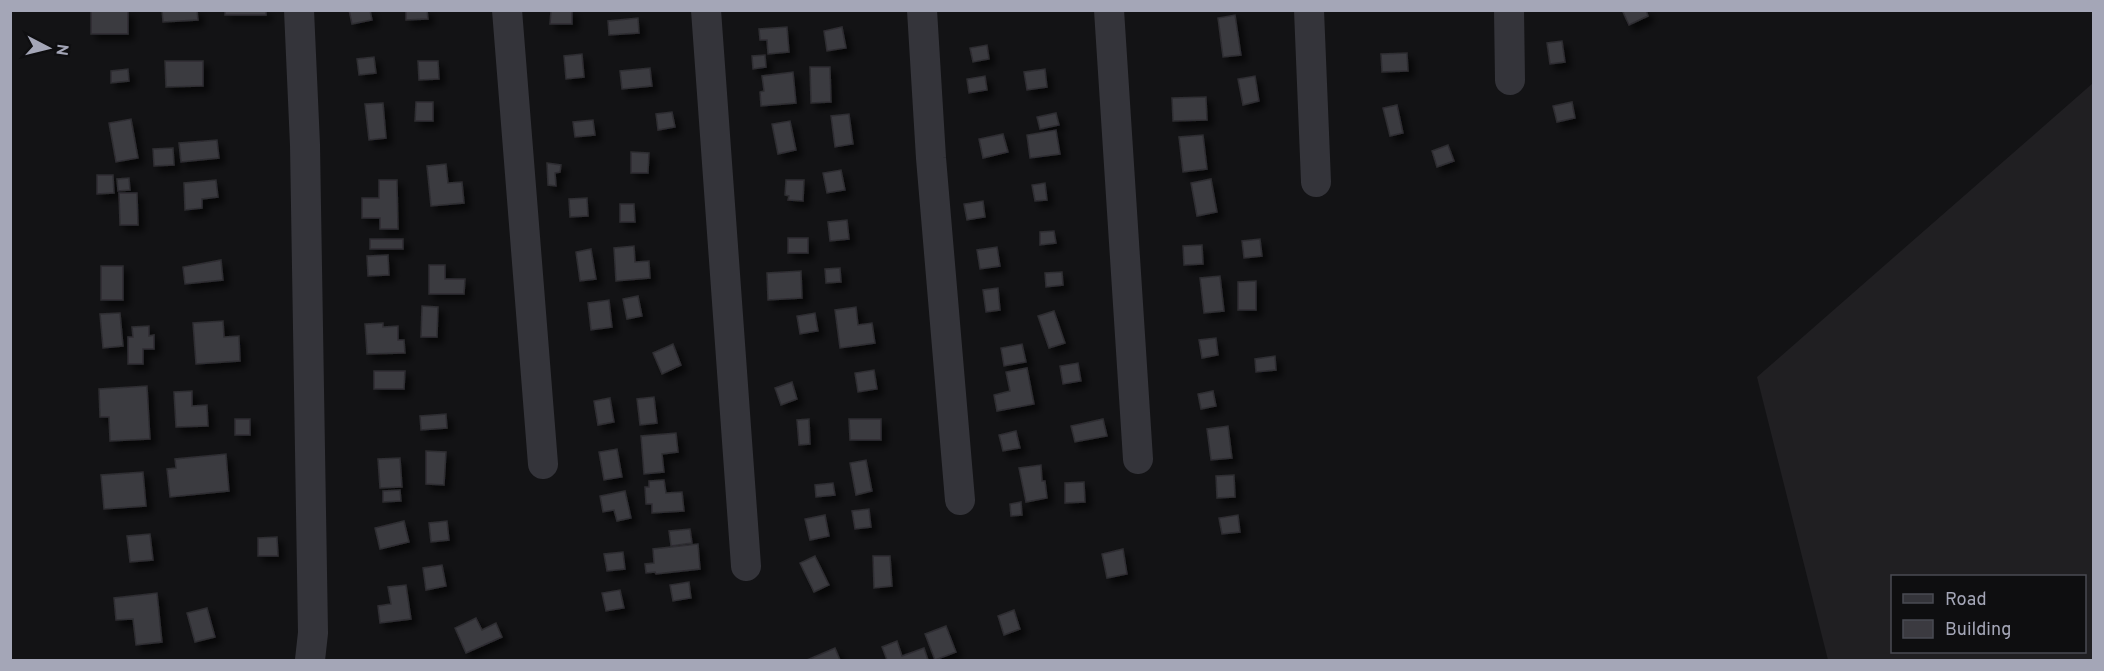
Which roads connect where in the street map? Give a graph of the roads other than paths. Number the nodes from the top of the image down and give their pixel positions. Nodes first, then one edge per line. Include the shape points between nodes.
1 (299, 10) edge
2 (507, 10) edge
3 (706, 10) edge
4 (922, 10) edge
5 (1109, 10) edge
6 (1309, 10) edge
7 (1509, 10) edge
8 (1510, 80) dead end
9 (1316, 182) dead end
10 (1138, 459) dead end
11 (543, 464) dead end
12 (960, 500) dead end
13 (746, 566) dead end
14 (310, 660) edge

1 - 14 street via 305,145 313,633
2 - 11 street
3 - 13 street
4 - 12 street
5 - 10 street
6 - 9 street
7 - 8 street

